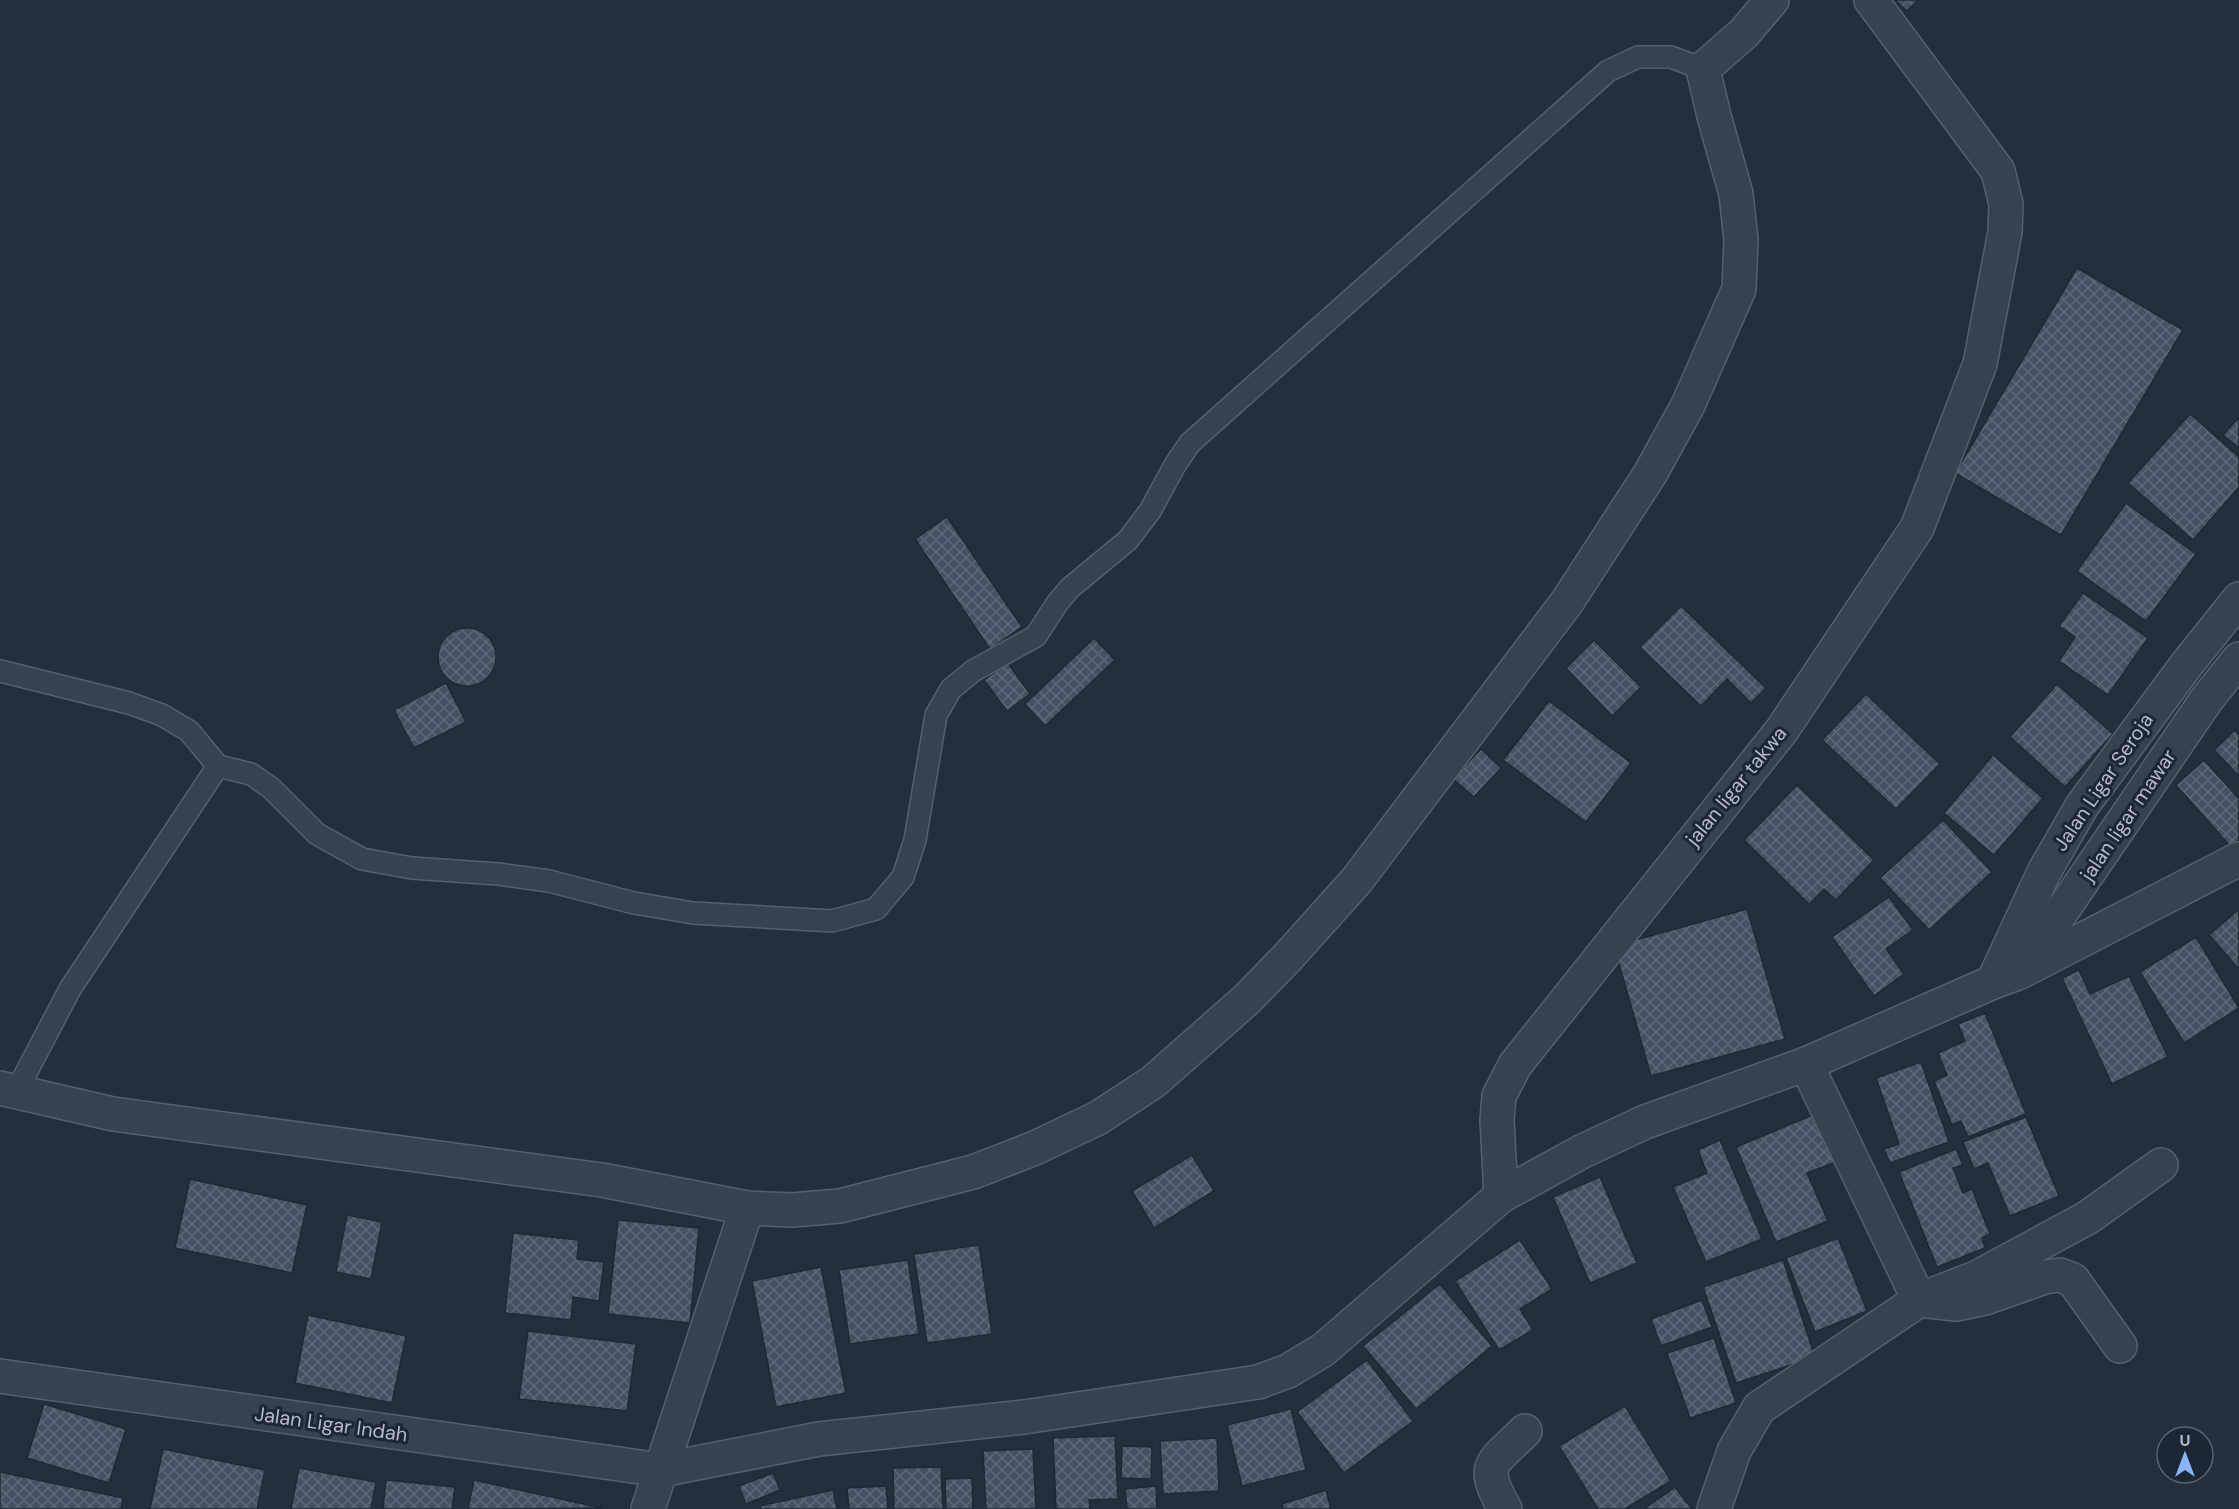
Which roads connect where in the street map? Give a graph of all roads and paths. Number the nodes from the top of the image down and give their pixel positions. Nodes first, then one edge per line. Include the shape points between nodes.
1 (1772, 0) edge
2 (1871, 0) edge
3 (1703, 69) junction
4 (2239, 599) edge
5 (2239, 659) edge
6 (0, 671) edge
7 (218, 766) junction
8 (2239, 859) edge
9 (2007, 977) junction
10 (1806, 1064) junction
11 (8, 1090) edge
12 (2161, 1165) dead end
13 (1501, 1196) junction
14 (747, 1208) junction
15 (1919, 1300) junction
16 (2120, 1346) dead end
17 (0, 1376) edge
18 (1525, 1431) dead end
19 (661, 1470) junction
20 (648, 1509) edge
21 (1505, 1509) edge
22 (1714, 1509) edge

1 - 3 street via 1744,33
2 - 13 street, jalan ligar takwa via 1998,171 2006,204 2005,232 1980,364 1917,528 1782,730 1515,1065 1499,1096
3 - 7 lane via 1671,57 1638,57 1608,71 1190,443 1128,540 1070,588 1036,636 973,671 951,689 936,715 915,840 903,877 876,909 832,921 693,913 634,903 549,881 412,868 363,859 317,834 271,788 251,774
3 - 14 street via 1736,194 1741,240 1739,289 1715,347 1688,405 1609,540 1567,602 1357,880 1246,1000 1153,1082 1098,1118 973,1172 896,1192 840,1206
4 - 9 street, Jalan Ligar Seroja via 2082,806 2044,872
5 - 9 street, jalan ligar mawar
6 - 7 lane via 162,715 189,731
7 - 11 lane
8 - 9 street, Jalan Ligar Indah
9 - 10 street, Jalan Ligar Indah
10 - 13 street, Jalan Ligar Indah via 1645,1122 1583,1150
10 - 15 street
11 - 14 street via 113,1114 602,1180
12 - 15 street via 2087,1218 1976,1278
13 - 19 street, Jalan Ligar Indah via 1323,1350 1288,1371 1258,1382 1024,1417 819,1439
14 - 19 street
15 - 16 street via 1956,1304 2045,1276 2060,1275 2073,1280
15 - 22 street via 1759,1408 1734,1451
17 - 19 street, Jalan Ligar Indah
18 - 21 street via 1492,1464 1492,1487
19 - 20 street

